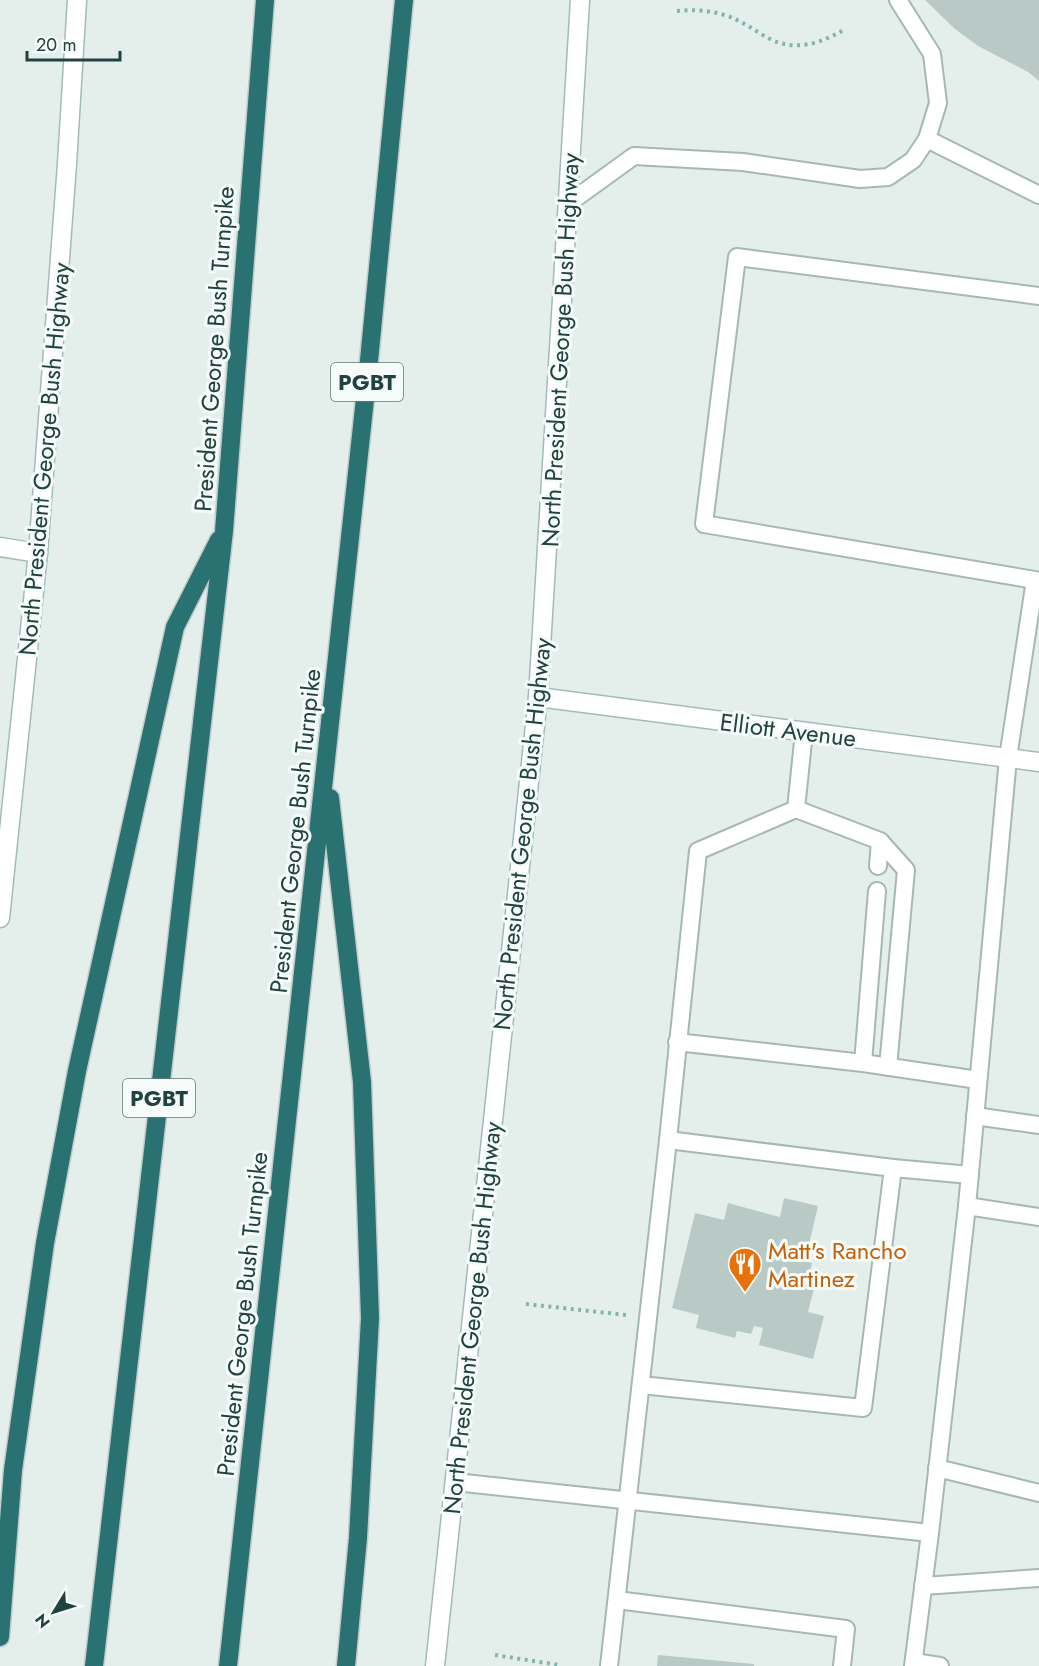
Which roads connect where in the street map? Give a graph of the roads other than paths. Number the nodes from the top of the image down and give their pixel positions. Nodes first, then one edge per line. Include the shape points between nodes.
1 (77, 0) edge
2 (265, 0) edge
3 (404, 0) edge
4 (580, 0) edge
5 (898, 0) edge
6 (927, 139) junction
7 (1039, 195) edge
8 (568, 203) junction
9 (1039, 296) edge
10 (224, 531) junction
11 (0, 547) edge
12 (38, 553) junction
13 (1037, 580) edge
14 (538, 698) junction
15 (804, 732) junction
16 (1008, 758) junction
17 (1039, 762) edge
18 (326, 763) junction
19 (796, 809) junction
20 (880, 841) junction
21 (878, 866) dead end
22 (877, 891) dead end
23 (0, 918) edge
24 (677, 1042) junction
25 (863, 1063) junction
26 (888, 1067) junction
27 (978, 1080) junction
28 (975, 1116) junction
29 (1039, 1125) edge
30 (668, 1140) junction
31 (893, 1168) junction
32 (970, 1175) junction
33 (967, 1206) junction
34 (1039, 1217) edge
35 (641, 1385) junction
36 (937, 1468) junction
37 (455, 1482) junction
38 (1039, 1493) edge
39 (628, 1501) junction
40 (930, 1533) junction
41 (1039, 1578) edge
42 (923, 1586) junction
43 (617, 1600) junction
44 (0, 1637) edge
45 (914, 1664) edge
46 (94, 1666) edge
47 (228, 1666) edge
48 (346, 1666) edge
49 (435, 1666) edge
50 (609, 1666) edge
51 (842, 1666) edge
52 (940, 1666) edge

1 - 12 main road, North President George Bush Highway
2 - 10 highway, President George Bush Turnpike / PGBT
3 - 18 highway, President George Bush Turnpike / PGBT
4 - 8 main road, North President George Bush Highway
5 - 6 lane via 932,54 938,103
6 - 7 lane
6 - 8 lane via 914,159 888,177 879,178 860,179 743,162 634,156
8 - 14 main road, North President George Bush Highway
9 - 13 lane via 736,256 704,524
10 - 44 highway via 175,627 77,1071 45,1243 13,1470
10 - 46 highway, President George Bush Turnpike / PGBT
11 - 12 main road
12 - 23 main road, North President George Bush Highway
13 - 16 lane
14 - 15 main road, Elliott Avenue
14 - 37 main road, North President George Bush Highway
15 - 16 main road, Elliott Avenue
15 - 19 lane
16 - 17 main road, Elliott Avenue
16 - 27 lane
18 - 47 highway, President George Bush Turnpike / PGBT
18 - 48 highway via 362,1082 370,1318 358,1538
19 - 20 lane
19 - 24 lane via 698,851
20 - 21 lane
20 - 26 lane via 906,870
22 - 25 lane
24 - 25 lane
24 - 30 lane
25 - 26 lane
26 - 27 lane
27 - 28 lane
28 - 29 lane
28 - 32 lane
30 - 31 lane
30 - 35 lane
31 - 32 lane
31 - 35 lane via 863,1408
32 - 33 lane
33 - 34 lane
33 - 36 lane
35 - 39 lane
36 - 38 lane
36 - 40 lane
37 - 39 lane
37 - 49 main road, North President George Bush Highway
39 - 40 lane
39 - 43 lane
40 - 42 lane
41 - 42 lane
42 - 45 lane
43 - 50 lane
43 - 51 lane via 846,1629
45 - 52 lane

